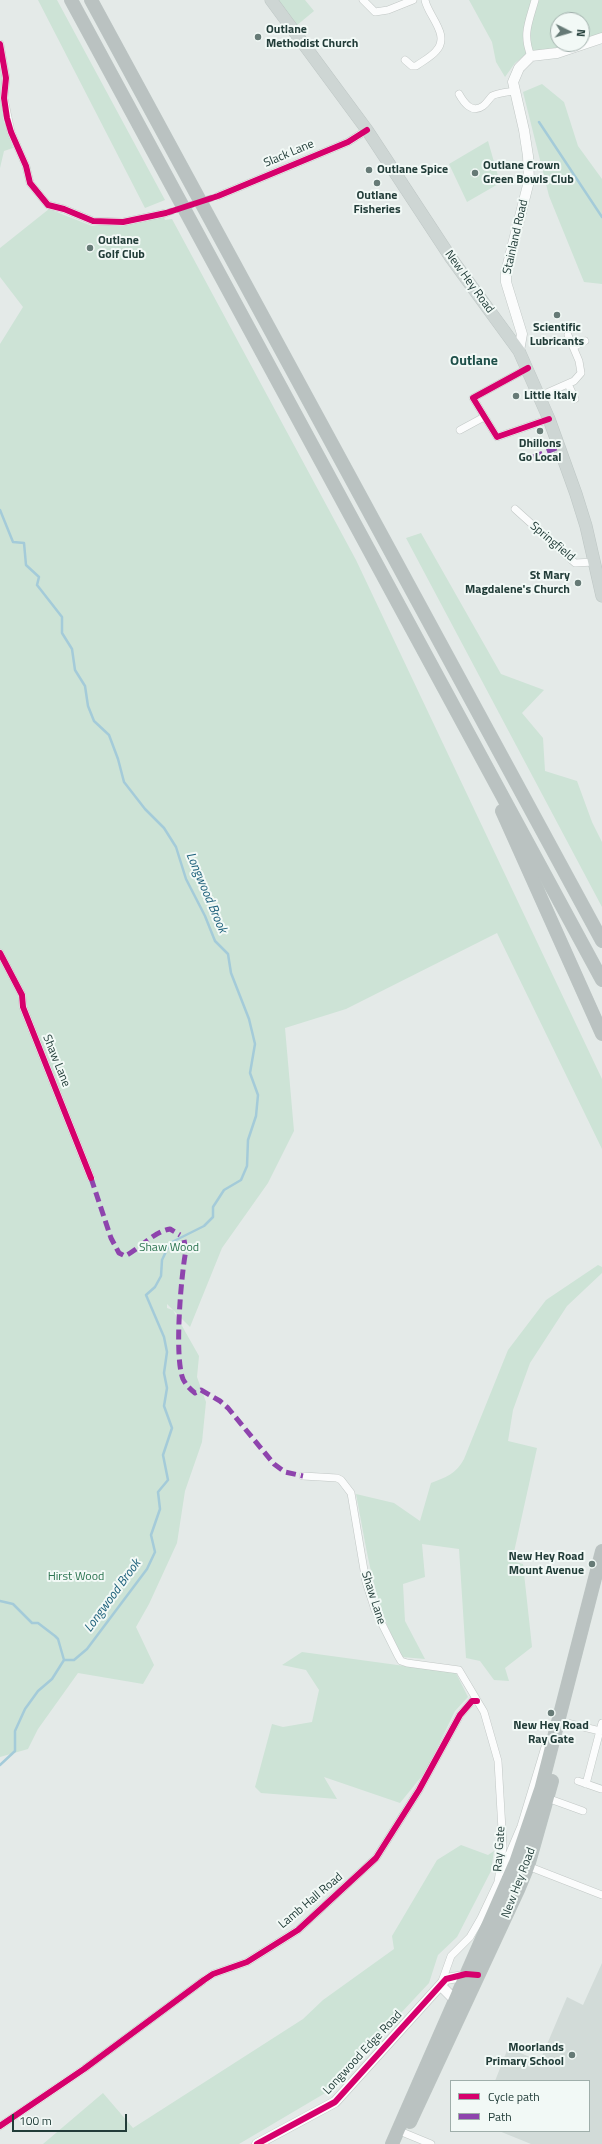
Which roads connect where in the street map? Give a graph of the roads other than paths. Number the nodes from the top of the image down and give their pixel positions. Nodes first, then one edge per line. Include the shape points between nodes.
1 (71, 0) edge
2 (91, 0) edge
3 (271, 0) edge
4 (363, 0) edge
5 (413, 0) edge
6 (425, 0) edge
7 (535, 0) edge
8 (602, 38) edge
9 (0, 44) edge
10 (531, 56) junction
11 (405, 60) dead end
12 (514, 91) junction
13 (459, 94) dead end
14 (367, 130) junction
15 (218, 196) tunnel mouth
16 (166, 212) tunnel mouth
17 (568, 335) dead end
18 (585, 342) dead end
19 (573, 347) junction
20 (519, 351) junction
21 (528, 368) junction
22 (568, 384) junction
23 (540, 396) junction
24 (575, 399) dead end
25 (484, 417) junction
26 (550, 419) junction
27 (460, 430) dead end
28 (515, 509) dead end
29 (594, 562) junction
30 (602, 596) edge
31 (457, 712) junction
32 (602, 941) edge
33 (0, 954) edge
34 (602, 980) edge
35 (602, 1034) edge
36 (91, 1178) dead end
37 (303, 1476) dead end
38 (602, 1551) edge
39 (602, 1584) edge
40 (571, 1673) junction
41 (477, 1701) junction
42 (567, 1723) junction
43 (602, 1723) edge
44 (600, 1732) junction
45 (578, 1781) dead end
46 (586, 1784) junction
47 (600, 1789) dead end
48 (547, 1798) junction
49 (583, 1811) dead end
50 (522, 1863) junction
51 (498, 1882) junction
52 (602, 1895) edge
53 (472, 1975) junction
54 (441, 1986) junction
55 (459, 2004) junction
56 (0, 2126) edge
57 (401, 2136) edge
58 (257, 2144) edge
59 (392, 2144) edge
60 (431, 2144) edge

1 - 31 highway
2 - 32 highway
3 - 14 main road, New Hey Road
4 - 5 street via 375,12
6 - 11 street via 426,7 441,32 440,44 436,51 416,66
7 - 10 street via 525,32
8 - 10 main road via 557,53
9 - 16 street via 6,78 4,98 10,132 26,166 30,183 48,205 94,221 123,222
10 - 12 main road, Stainland Road via 519,68 513,82
12 - 13 street via 493,96 477,109 469,107
12 - 20 main road, Stainland Road via 524,130 529,181 506,272 506,282 522,334
14 - 15 street, Slack Lane via 348,142
14 - 20 main road, New Hey Road via 451,258
17 - 19 street
18 - 19 street
19 - 22 street via 581,373
20 - 21 main road, New Hey Road
21 - 23 main road, New Hey Road
21 - 25 street via 473,398
22 - 23 street
22 - 24 street
23 - 26 main road, New Hey Road
25 - 26 street via 497,437
25 - 27 street
26 - 29 main road, New Hey Road via 576,494
28 - 29 street, Springfield via 575,563
29 - 30 main road, New Hey Road
31 - 34 highway
31 - 35 highway
33 - 36 street, Shaw Lane via 22,995 23,1007
37 - 41 street, Shaw Lane via 342,1480 351,1492 366,1582 384,1631 401,1661 459,1670
38 - 40 highway, New Hey Road
39 - 42 highway, New Hey Road
40 - 50 highway, New Hey Road
40 - 51 street, New Hey Road via 521,1826
41 - 51 street, Ray Gate via 484,1712 498,1761 502,1847
41 - 56 street, Lamb Hall Road via 472,1701 460,1715 419,1790 376,1858 298,1930 247,1962 213,1974 84,2069
42 - 44 street
42 - 48 highway, New Hey Road
43 - 44 street
44 - 46 street
45 - 46 street
46 - 47 street
48 - 49 street
48 - 50 highway, New Hey Road
50 - 52 street
50 - 53 highway, New Hey Road
51 - 54 street, Ray Gate via 470,1937 451,1956
53 - 54 main road, Longwood Edge Road via 446,1979
53 - 55 highway, New Hey Road
54 - 55 main road
54 - 58 main road, Longwood Edge Road via 335,2102
55 - 57 highway, New Hey Road
57 - 59 highway, New Hey Road
57 - 60 street

